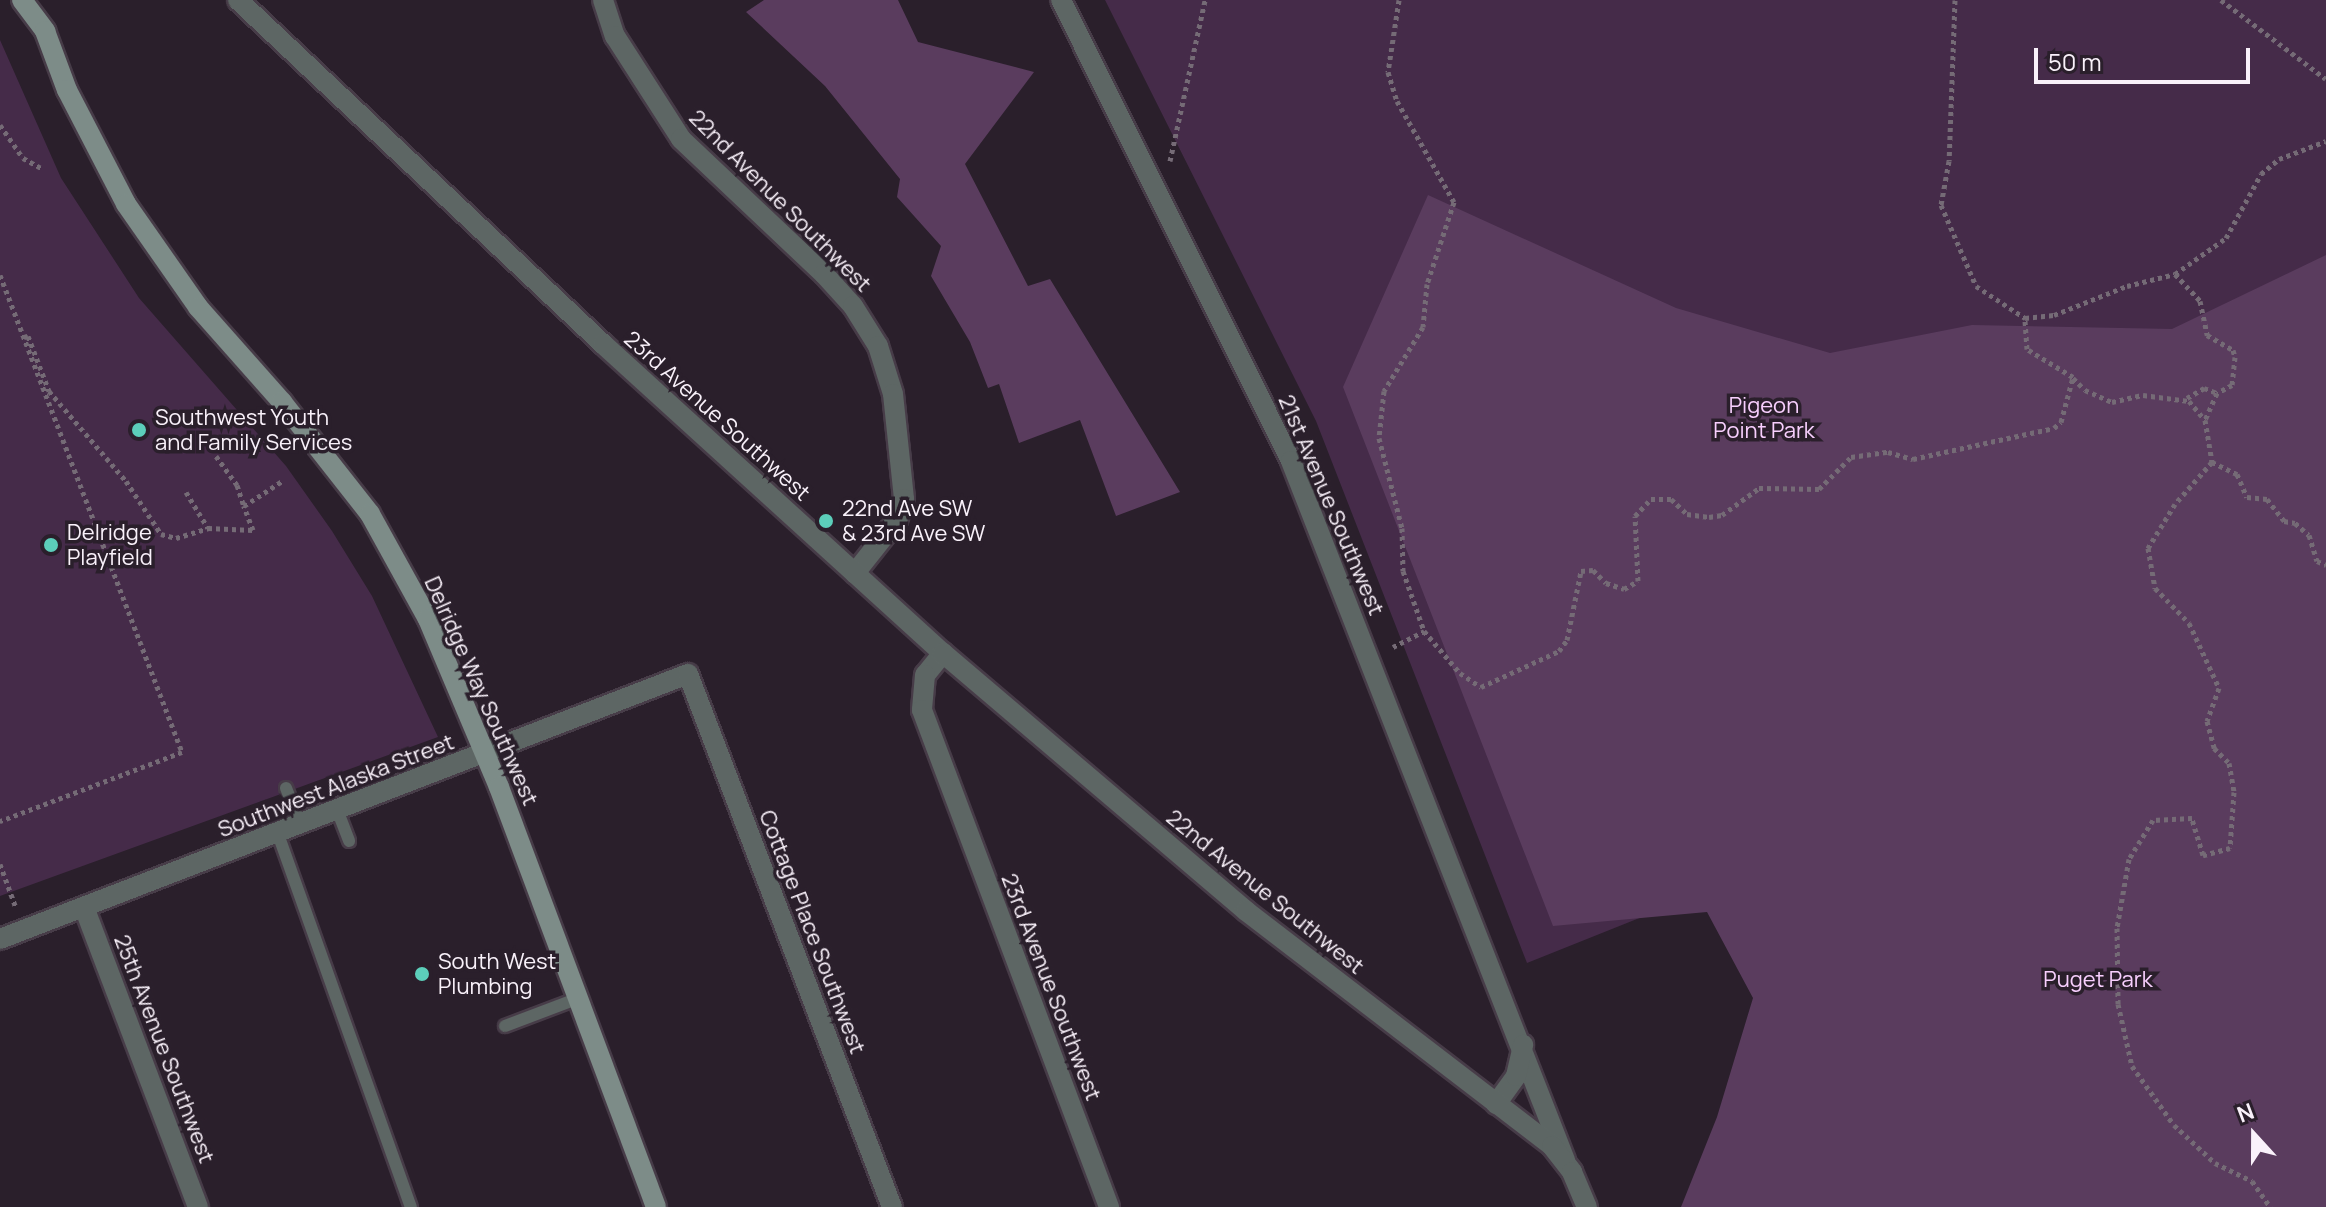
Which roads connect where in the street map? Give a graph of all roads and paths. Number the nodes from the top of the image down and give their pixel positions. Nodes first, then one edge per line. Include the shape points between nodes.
1 (22, 0) edge
2 (238, 0) edge
3 (603, 0) edge
4 (1061, 0) edge
5 (1205, 0) edge
6 (1399, 0) edge
7 (1955, 0) edge
8 (2221, 0) edge
9 (2326, 79) edge
10 (0, 125) edge
11 (2326, 141) edge
12 (1170, 161) dead end
13 (43, 169) dead end
14 (2175, 274) junction
15 (0, 275) edge
16 (2025, 318) junction
17 (24, 337) junction
18 (2073, 377) junction
19 (2217, 393) junction
20 (2186, 398) junction
21 (2205, 420) junction
22 (216, 456) dead end
23 (2212, 462) junction
24 (282, 481) dead end
25 (186, 492) dead end
26 (244, 506) junction
27 (208, 528) junction
28 (2326, 565) edge
29 (855, 573) junction
30 (1424, 631) junction
31 (1393, 647) dead end
32 (943, 653) junction
33 (688, 674) joint
34 (486, 753) junction
35 (286, 788) dead end
36 (338, 812) junction
37 (0, 821) edge
38 (301, 826) junction
39 (278, 834) junction
40 (349, 841) dead end
41 (0, 864) edge
42 (15, 902) dead end
43 (84, 907) junction
44 (0, 939) edge
45 (579, 998) junction
46 (505, 1026) dead end
47 (1523, 1045) junction
48 (1496, 1104) junction
49 (1565, 1160) junction
50 (198, 1207) edge
51 (411, 1207) edge
52 (656, 1207) edge
53 (892, 1207) edge
54 (1109, 1207) edge
55 (1587, 1207) edge
56 (2270, 1207) edge

1 - 34 main road, Delridge Way Southwest via 45,31 67,90 126,204 198,307 370,514 428,619
2 - 29 street, 23rd Avenue Southwest
3 - 29 street, 22nd Avenue Southwest via 615,36 681,139 824,274 878,346 893,394 904,499 897,520
4 - 47 street, 21st Avenue Southwest via 1291,461
5 - 12 path
6 - 30 path via 1388,72 1397,101 1454,202 1427,284 1423,327 1384,391 1378,424 1402,528 1403,571
7 - 16 path via 1949,161 1941,205 1976,286
8 - 9 path
10 - 13 path via 23,158
11 - 14 path via 2295,148 2261,174 2241,218 2208,253
14 - 16 path via 2054,315
14 - 19 path via 2200,301 2207,335 2233,350 2232,385
15 - 17 path
16 - 18 path via 2027,349
17 - 27 path via 28,336 49,391 126,481 161,534 176,538
17 - 37 path via 182,752
18 - 20 path via 2085,390 2112,402 2143,395
18 - 30 path via 2061,422 2054,428 1913,459 1888,452 1851,457 1819,489 1759,488 1722,515 1687,514 1671,499 1660,497 1643,505 1635,524 1638,581 1624,589 1606,583 1593,570 1581,571 1567,640 1559,651 1481,687 1460,673
19 - 20 path via 2204,388
19 - 21 path
20 - 21 path
21 - 23 path
22 - 26 path via 237,485
23 - 28 path via 2237,474 2247,497 2267,499 2284,521 2309,535 2317,561
23 - 56 path via 2175,504 2148,548 2155,588 2189,623 2219,688 2207,721 2214,748 2229,763 2234,792 2230,848 2203,855 2192,818 2153,820 2129,859 2117,928 2118,1004 2132,1066 2174,1125 2215,1163 2252,1181
24 - 26 path
25 - 27 path
26 - 27 path via 253,530
29 - 32 street, 23rd Avenue Southwest
30 - 31 path
32 - 48 street, 22nd Avenue Southwest via 1246,911
32 - 54 street, 23rd Avenue Southwest via 925,675 922,710
33 - 34 street, Southwest Alaska Street
33 - 53 street, Cottage Place Southwest
34 - 36 street, Southwest Alaska Street
34 - 45 main road, Delridge Way Southwest
35 - 38 lane
36 - 38 street, Southwest Alaska Street
36 - 40 lane
38 - 39 street, Southwest Alaska Street
39 - 43 street, Southwest Alaska Street
39 - 51 lane
41 - 42 path
43 - 44 street, Southwest Alaska Street
43 - 50 street, 25th Avenue Southwest
45 - 46 lane
45 - 52 main road, Delridge Way Southwest
47 - 48 street via 1516,1076
47 - 49 street, 21st Avenue Southwest
48 - 49 street, 22nd Avenue Southwest
49 - 55 street, 21st Avenue Southwest

